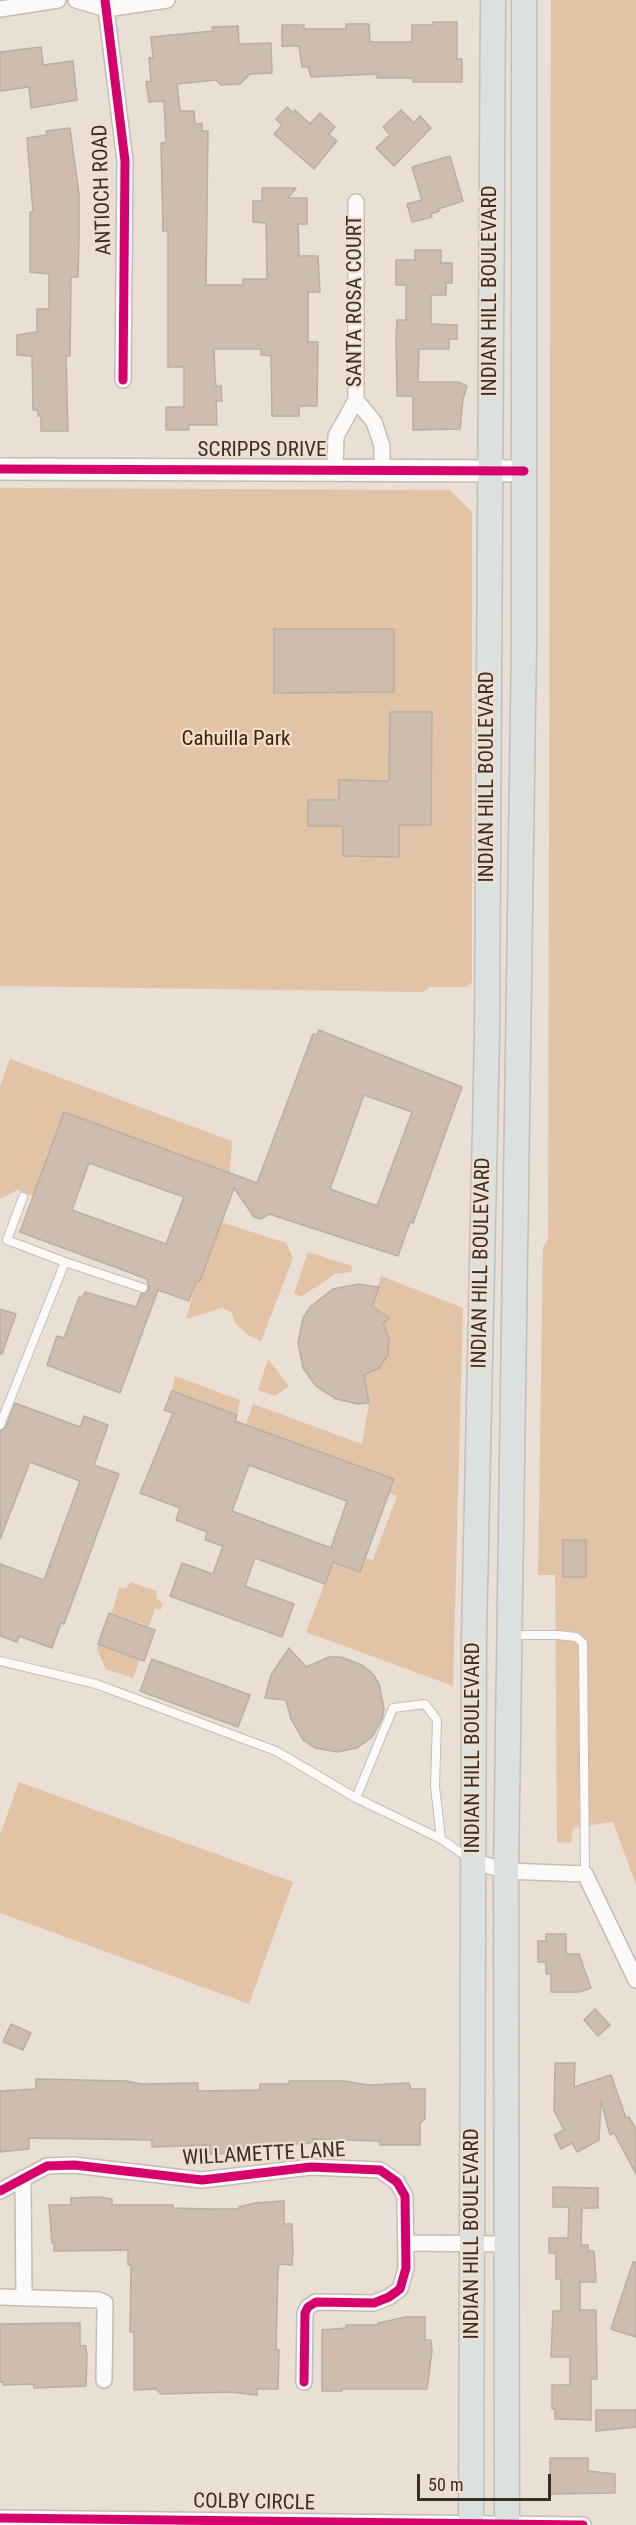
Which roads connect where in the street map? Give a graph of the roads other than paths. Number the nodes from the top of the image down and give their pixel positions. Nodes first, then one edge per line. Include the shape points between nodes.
1 (58, 0) edge
2 (76, 0) edge
3 (167, 0) edge
4 (493, 0) edge
5 (524, 0) edge
6 (105, 4) edge
7 (0, 9) edge
8 (356, 202) dead end
9 (123, 380) dead end
10 (356, 400) junction
11 (0, 469) edge
12 (335, 469) junction
13 (382, 469) junction
14 (490, 471) junction
15 (524, 471) junction
16 (23, 1197) dead end
17 (65, 1262) junction
18 (143, 1288) dead end
19 (0, 1425) edge
20 (510, 1635) junction
21 (0, 1661) edge
22 (356, 1798) junction
23 (441, 1839) junction
24 (473, 1861) junction
25 (506, 1871) junction
26 (585, 1874) junction
27 (636, 1980) edge
28 (22, 2178) junction
29 (0, 2191) edge
30 (407, 2243) junction
31 (473, 2244) junction
32 (507, 2244) junction
33 (0, 2297) edge
34 (24, 2298) junction
35 (104, 2380) dead end
36 (304, 2382) dead end
37 (0, 2518) edge
38 (471, 2524) edge
39 (507, 2524) edge
40 (583, 2525) edge

1 - 7 street
2 - 6 street
3 - 6 street
4 - 14 main road, INDIAN HILL BOULEVARD
5 - 15 main road, INDIAN HILL BOULEVARD
6 - 9 street, ANTIOCH ROAD via 124,161
8 - 10 street, SANTA ROSA COURT
10 - 12 street, SANTA ROSA COURT via 336,436
10 - 13 street, SANTA ROSA COURT via 374,422 382,446
11 - 12 street, SCRIPPS DRIVE
12 - 13 street, SCRIPPS DRIVE
13 - 14 street, SCRIPPS DRIVE
14 - 15 street, SCRIPPS DRIVE
14 - 24 main road, INDIAN HILL BOULEVARD via 488,1025 474,1636
15 - 20 main road, INDIAN HILL BOULEVARD
16 - 17 lane via 7,1240
17 - 18 lane
17 - 19 lane
20 - 25 main road, INDIAN HILL BOULEVARD
20 - 26 lane via 558,1635 576,1637 583,1643
21 - 22 lane via 96,1684 276,1751
22 - 23 lane
22 - 23 lane via 393,1708 425,1704 437,1720 435,1786
23 - 24 lane
24 - 25 street
24 - 31 main road, INDIAN HILL BOULEVARD
25 - 26 street
25 - 32 main road, INDIAN HILL BOULEVARD
26 - 27 street
28 - 29 street, WILLAMETTE LANE
28 - 30 street, WILLAMETTE LANE via 47,2166 74,2165 202,2180 311,2167 380,2170 397,2182 405,2196
28 - 34 street
30 - 31 street
30 - 36 street, WILLAMETTE LANE via 400,2289 388,2298 374,2302 316,2302 308,2307
31 - 32 street
31 - 38 main road, INDIAN HILL BOULEVARD
32 - 39 main road, INDIAN HILL BOULEVARD
33 - 34 street
34 - 35 street via 105,2303
37 - 38 street, COLBY CIRCLE
38 - 39 street, COLBY CIRCLE
39 - 40 street, COLBY CIRCLE

